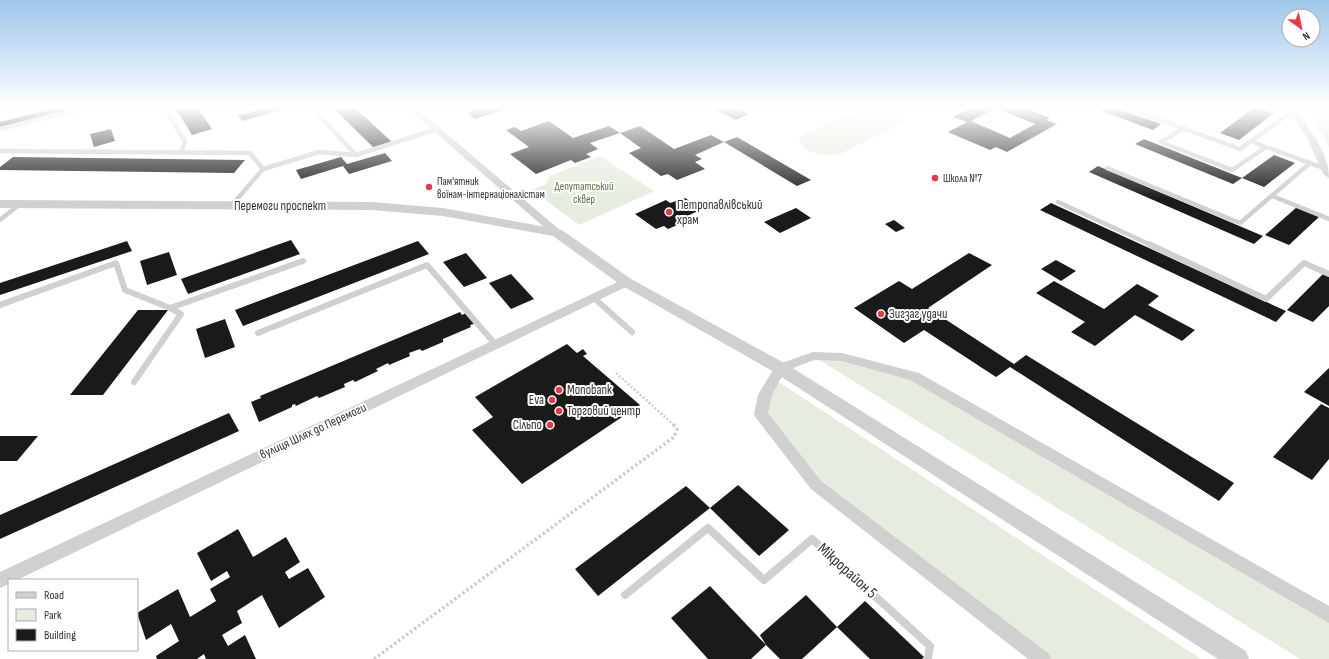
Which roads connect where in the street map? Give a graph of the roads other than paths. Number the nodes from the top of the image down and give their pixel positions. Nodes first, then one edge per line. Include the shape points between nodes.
1 (183, 138) edge
2 (340, 138) edge
3 (410, 138) edge
4 (447, 138) edge
5 (1167, 138) edge
6 (1210, 138) edge
7 (1255, 138) edge
8 (1311, 138) edge
9 (1251, 141) junction
10 (1266, 147) junction
11 (0, 151) edge
12 (181, 153) junction
13 (356, 155) junction
14 (1310, 163) junction
15 (1107, 168) dead end
16 (263, 169) junction
17 (1327, 172) edge
18 (1272, 196) junction
19 (1058, 202) dead end
20 (0, 204) edge
21 (20, 204) junction
22 (232, 205) junction
23 (1329, 219) edge
24 (0, 220) edge
25 (557, 233) junction
26 (303, 260) dead end
27 (1329, 274) edge
28 (626, 282) junction
29 (594, 298) junction
30 (0, 305) edge
31 (170, 308) junction
32 (632, 332) dead end
33 (258, 333) dead end
34 (495, 344) junction
35 (780, 368) junction
36 (134, 382) dead end
37 (0, 580) edge
38 (625, 594) dead end
39 (1329, 615) edge
40 (928, 659) edge
41 (1042, 659) edge
42 (1238, 659) edge

1 - 12 lane via 186,142
2 - 13 lane
3 - 13 lane
4 - 25 street
5 - 10 lane via 1160,142 1232,170
6 - 9 lane via 1240,149
7 - 9 lane
8 - 17 street
9 - 10 lane
10 - 14 lane
11 - 12 lane
12 - 16 lane via 250,153
13 - 16 lane via 319,152
14 - 17 lane
14 - 18 lane
15 - 18 lane via 1240,223
16 - 22 lane
18 - 23 lane
19 - 27 lane via 1266,299 1304,263
20 - 21 street, Перемоги проспект
21 - 22 street, Перемоги проспект
21 - 24 lane
22 - 25 street, Перемоги проспект via 372,206 443,212
25 - 28 street
26 - 31 lane
28 - 29 street, вулиця Шлях до Перемоги
28 - 35 street
29 - 32 lane
29 - 34 street, вулиця Шлях до Перемоги
30 - 31 lane via 116,263 125,290
31 - 36 lane via 181,314
33 - 34 lane via 427,265
34 - 37 street, вулиця Шлях до Перемоги
35 - 39 street via 813,356 842,357 914,376
35 - 41 street via 765,395 761,414 816,485
35 - 42 street
38 - 40 lane, Мікрорайон 5 via 708,528 764,580 812,539 930,646

